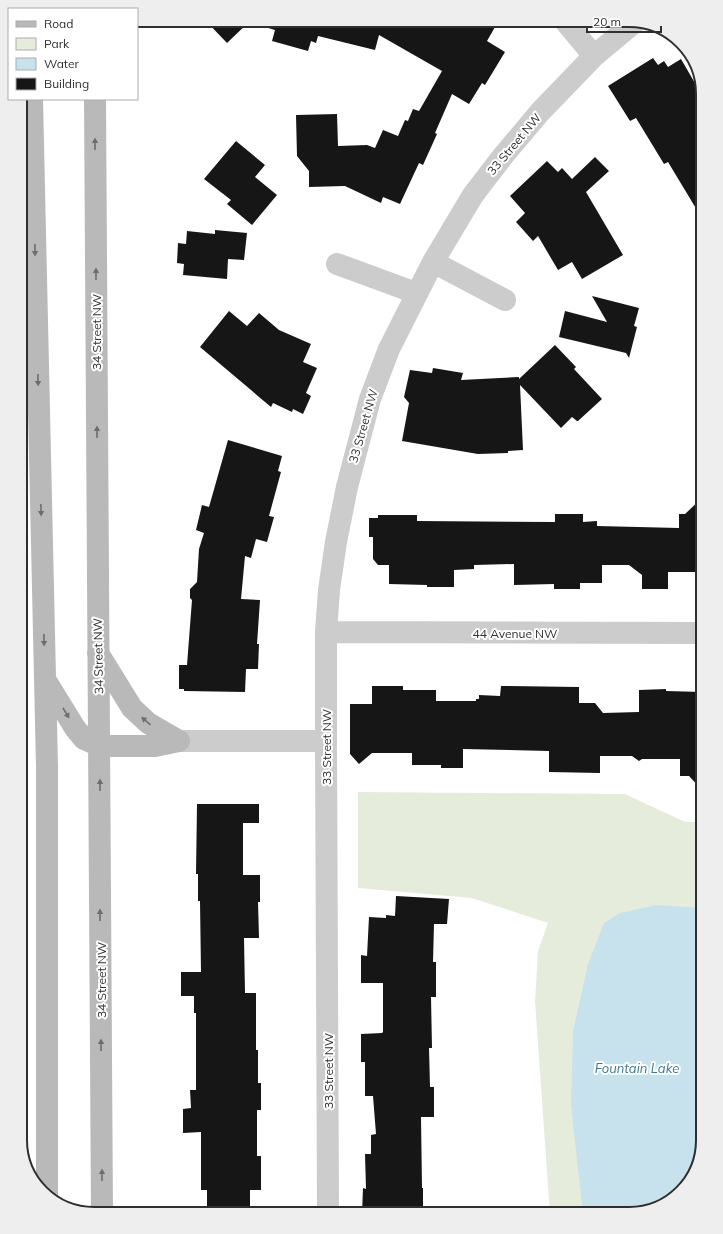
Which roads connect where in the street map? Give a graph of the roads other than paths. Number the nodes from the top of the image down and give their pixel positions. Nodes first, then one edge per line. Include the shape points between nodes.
1 (570, 27) edge
2 (629, 27) edge
3 (594, 56) junction
4 (32, 100) edge
5 (95, 100) edge
6 (433, 262) junction
7 (337, 264) dead end
8 (416, 294) junction
9 (505, 300) dead end
10 (326, 632) junction
11 (696, 633) edge
12 (98, 652) junction
13 (45, 680) junction
14 (179, 741) junction
15 (326, 741) junction
16 (100, 746) junction
17 (47, 1187) edge
18 (102, 1207) edge
19 (328, 1207) edge

1 - 3 street
2 - 3 street, 33 Street NW
3 - 6 street, 33 Street NW via 540,112 473,194
4 -> 13 main road
12 -> 5 main road, 34 Street NW
6 - 8 street, 33 Street NW
6 - 9 street
7 - 8 street
8 - 10 street, 33 Street NW via 389,349 370,400 354,459 336,542
10 - 11 street, 44 Avenue NW
10 - 15 street, 33 Street NW
14 -> 12 main road via 148,723 132,708
12 - 16 main road, 34 Street NW
13 -> 16 main road via 75,728 84,738
13 - 17 main road
14 - 15 street
14 - 16 main road via 155,746
15 - 19 street, 33 Street NW
18 -> 16 main road, 34 Street NW

